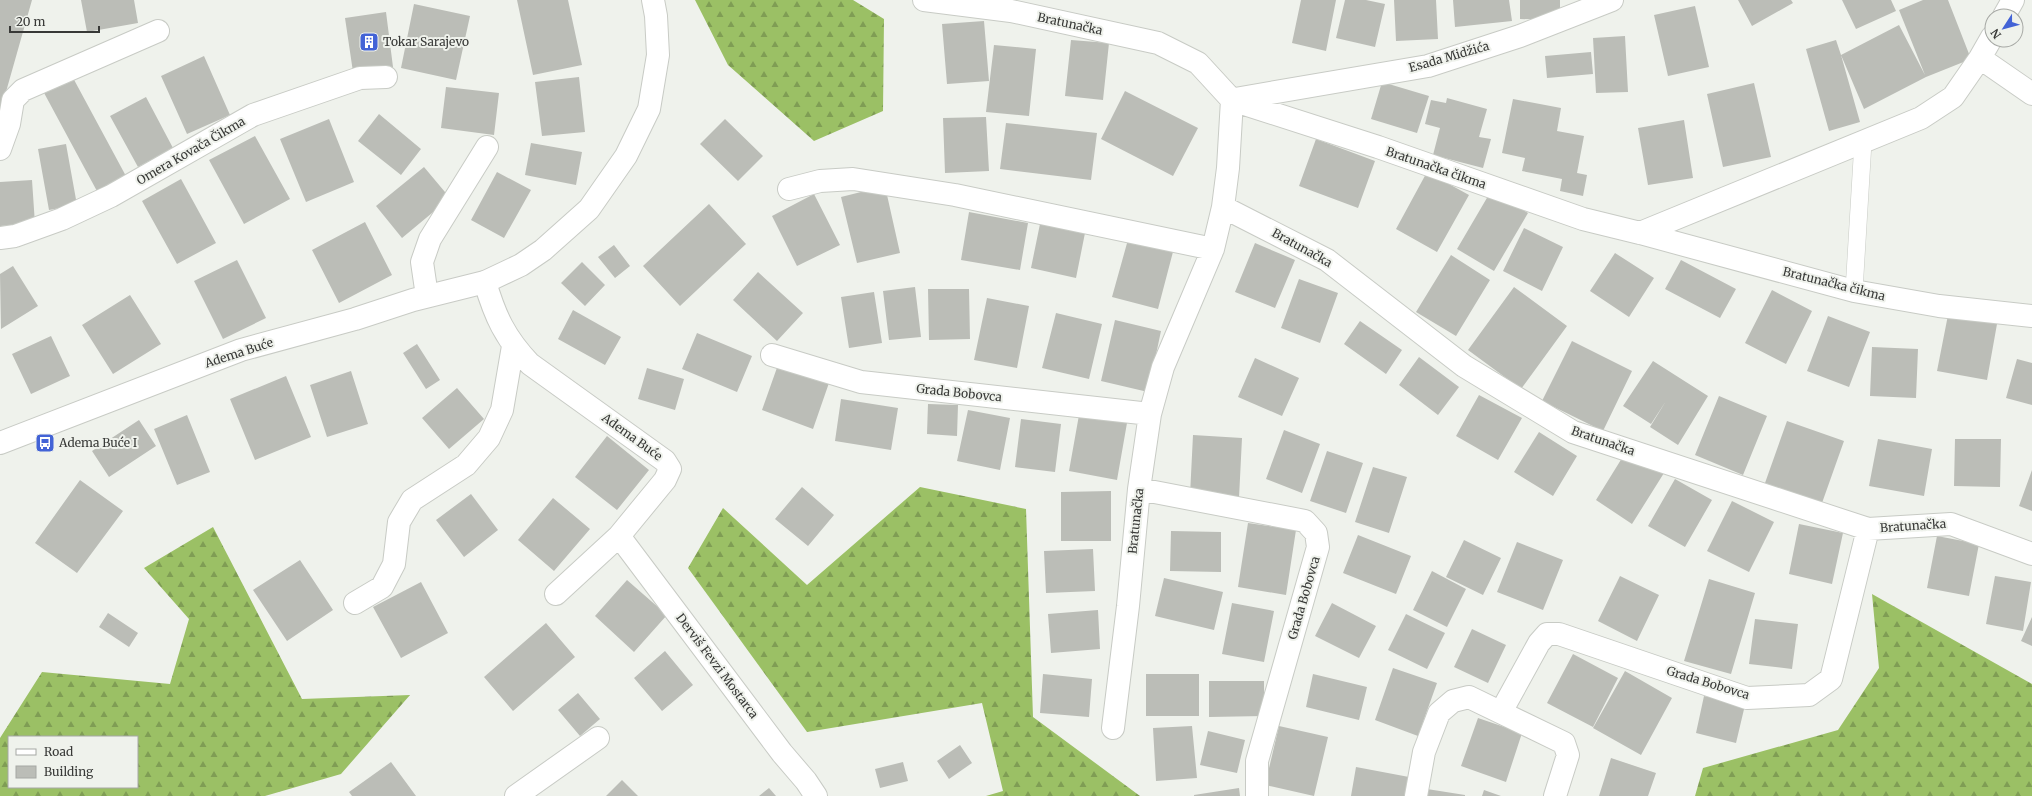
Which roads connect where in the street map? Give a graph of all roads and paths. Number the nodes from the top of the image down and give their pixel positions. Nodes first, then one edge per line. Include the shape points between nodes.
1 (653, 0) edge
2 (924, 0) edge
3 (1612, 0) edge
4 (158, 30) dead end
5 (1986, 48) edge
6 (1980, 58) junction
7 (386, 77) dead end
8 (2032, 94) edge
9 (1232, 100) junction
10 (1863, 142) junction
11 (487, 147) dead end
12 (0, 149) edge
13 (789, 189) dead end
14 (1224, 207) junction
15 (1640, 232) junction
16 (0, 238) edge
17 (1213, 249) junction
18 (485, 282) junction
19 (1854, 291) junction
20 (427, 296) junction
21 (2032, 316) edge
22 (513, 346) junction
23 (772, 355) dead end
24 (1150, 414) junction
25 (0, 443) edge
26 (1139, 489) junction
27 (1868, 529) junction
28 (619, 536) junction
29 (2032, 554) edge
30 (556, 594) dead end
31 (354, 604) dead end
32 (1501, 712) junction
33 (1113, 728) dead end
34 (598, 738) dead end
35 (516, 796) edge
36 (816, 796) edge
37 (1257, 796) edge
38 (1416, 796) edge
39 (1555, 796) edge

1 - 18 street, Adema Buće via 658,55 649,109 626,156 589,209 543,250 521,265
2 - 9 street, Bratunačka via 1011,11 1158,42 1198,62
3 - 9 street, Esada Midžića via 1520,36 1428,66
4 - 12 street via 23,90 13,100 9,124
5 - 6 street
6 - 8 street
6 - 10 street via 1953,97 1921,118
7 - 16 street, Omera Kovača Čikma via 360,78 253,115 111,196 62,219 15,236
9 - 14 street, Bratunačka
9 - 15 street, Bratunačka čikma via 1583,219
10 - 15 street
10 - 19 lane
11 - 20 street via 430,239 422,262
13 - 17 street via 820,181 853,179 955,195
14 - 17 street, Bratunačka
14 - 27 street, Bratunačka via 1327,260 1464,366 1573,432
15 - 19 street, Bratunačka čikma
17 - 24 street, Bratunačka via 1163,367
18 - 20 street, Adema Buće
18 - 22 street, Adema Buće via 492,307
19 - 21 street, Bratunačka čikma via 1939,306
20 - 25 street, Adema Buće via 241,350
22 - 28 street, Adema Buće via 530,364 665,460 670,469 665,480
22 - 31 street via 502,410 489,438 466,465 412,500 399,522 394,564 382,587
23 - 24 street, Grada Bobovca via 861,382
24 - 26 street, Bratunačka
26 - 33 street, Bratunačka
26 - 37 street, Grada Bobovca via 1305,521 1316,533 1318,547 1257,761
27 - 29 street, Bratunačka via 1951,524
27 - 32 street, Grada Bobovca via 1831,679 1810,695 1747,698 1559,634 1547,634 1539,643
28 - 30 street, Adema Buće
28 - 36 street, Derviš Fevzi Mostarca
32 - 38 street via 1469,697 1453,701 1438,713 1424,752
32 - 39 street via 1564,743 1568,755
34 - 35 street

